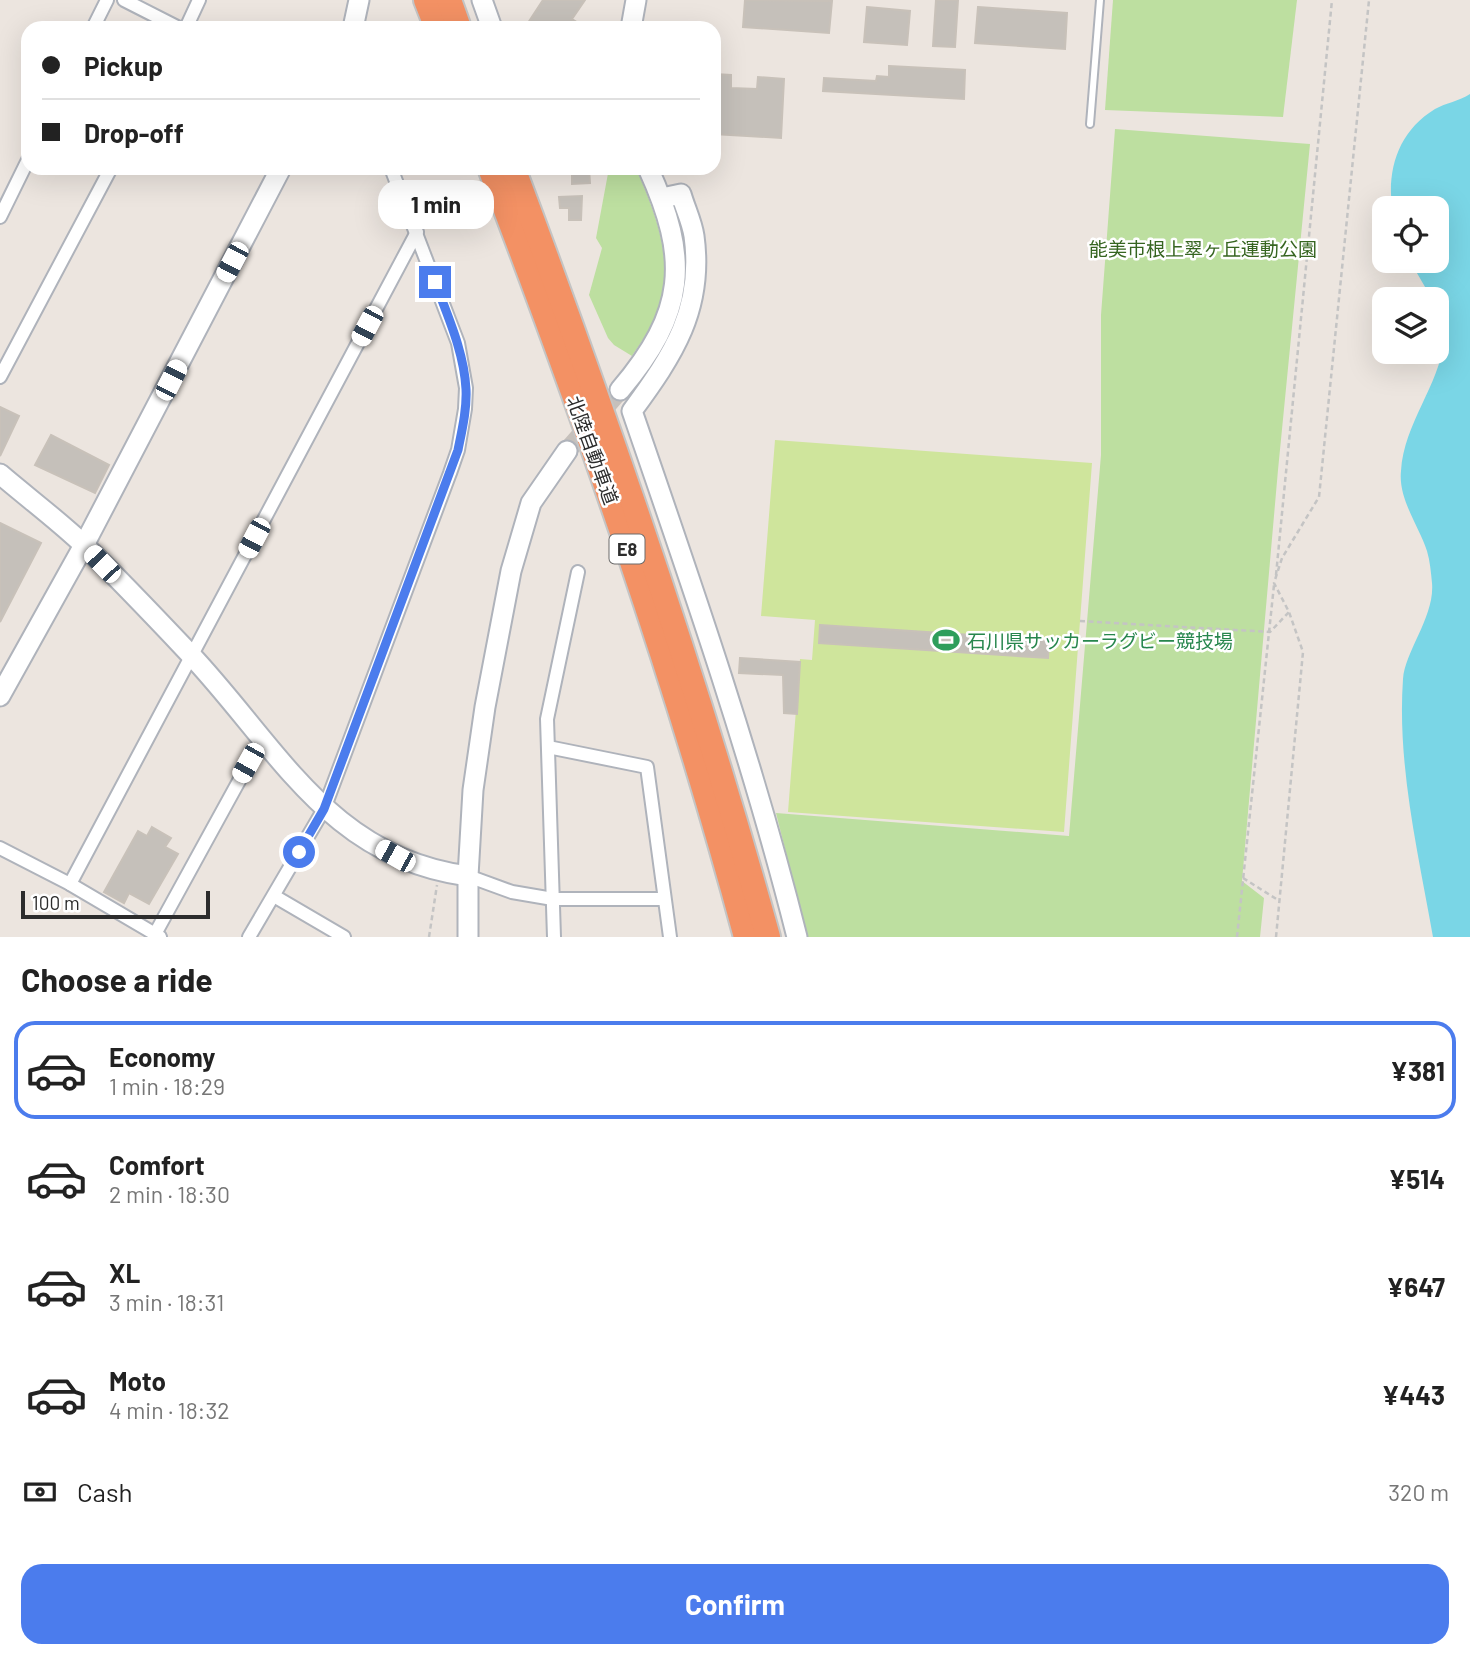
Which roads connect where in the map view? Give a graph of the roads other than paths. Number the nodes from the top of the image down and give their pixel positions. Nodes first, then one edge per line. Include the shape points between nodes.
1 (107, 0) edge
2 (124, 0) edge
3 (199, 0) edge
4 (359, 0) edge
5 (426, 0) edge
6 (449, 0) edge
7 (482, 0) edge
8 (636, 0) edge
9 (1100, 0) edge
10 (96, 21) edge
11 (165, 21) edge
12 (189, 21) edge
13 (354, 21) edge
14 (434, 21) edge
15 (456, 21) edge
16 (490, 21) edge
17 (632, 21) edge
18 (1090, 124) dead end
19 (21, 174) edge
20 (107, 175) edge
21 (277, 175) edge
22 (394, 175) edge
23 (493, 175) edge
24 (516, 175) edge
25 (651, 175) edge
26 (662, 198) junction
27 (0, 217) edge
28 (417, 232) junction
29 (0, 377) edge
30 (620, 390) tunnel mouth
31 (567, 451) tunnel mouth
32 (0, 474) edge
33 (84, 545) junction
34 (578, 572) dead end
35 (192, 656) junction
36 (0, 696) edge
37 (262, 739) junction
38 (548, 747) junction
39 (324, 809) junction
40 (0, 848) edge
41 (468, 876) junction
42 (70, 884) junction
43 (274, 896) junction
44 (553, 899) junction
45 (664, 899) junction
46 (158, 936) edge
47 (249, 937) edge
48 (344, 937) edge
49 (468, 937) edge
50 (554, 937) edge
51 (670, 937) edge
52 (746, 937) edge
53 (768, 937) edge
54 (797, 937) edge

1 - 10 street
2 - 11 street
3 - 12 street
4 - 13 street
5 - 14 highway
6 - 15 highway
7 - 16 street
8 - 17 street
9 - 18 lane
19 - 27 street
20 - 29 street
21 - 33 street
22 - 28 street
23 - 52 highway, 北陸自動車道 / E8 via 643,596
24 - 53 highway, 北陸自動車道 / E8 via 668,604
25 - 26 street
26 - 30 street via 673,241 673,293 656,342
26 - 54 street via 681,194 694,235 696,283 687,321 666,365 632,411 711,641
28 - 35 street
28 - 39 street via 458,343 466,388 462,429
31 - 41 street via 531,503 511,571 473,790
32 - 33 street
33 - 35 street
33 - 36 street
34 - 38 street via 547,719
35 - 37 street
35 - 42 street
37 - 39 street
37 - 46 street
38 - 44 street
38 - 45 street via 647,767
39 - 41 street via 395,856 439,872
39 - 43 street
40 - 42 street
41 - 44 street via 512,892
41 - 49 street
42 - 46 street
43 - 47 street
43 - 48 street
44 - 45 street
44 - 50 street
45 - 51 street

